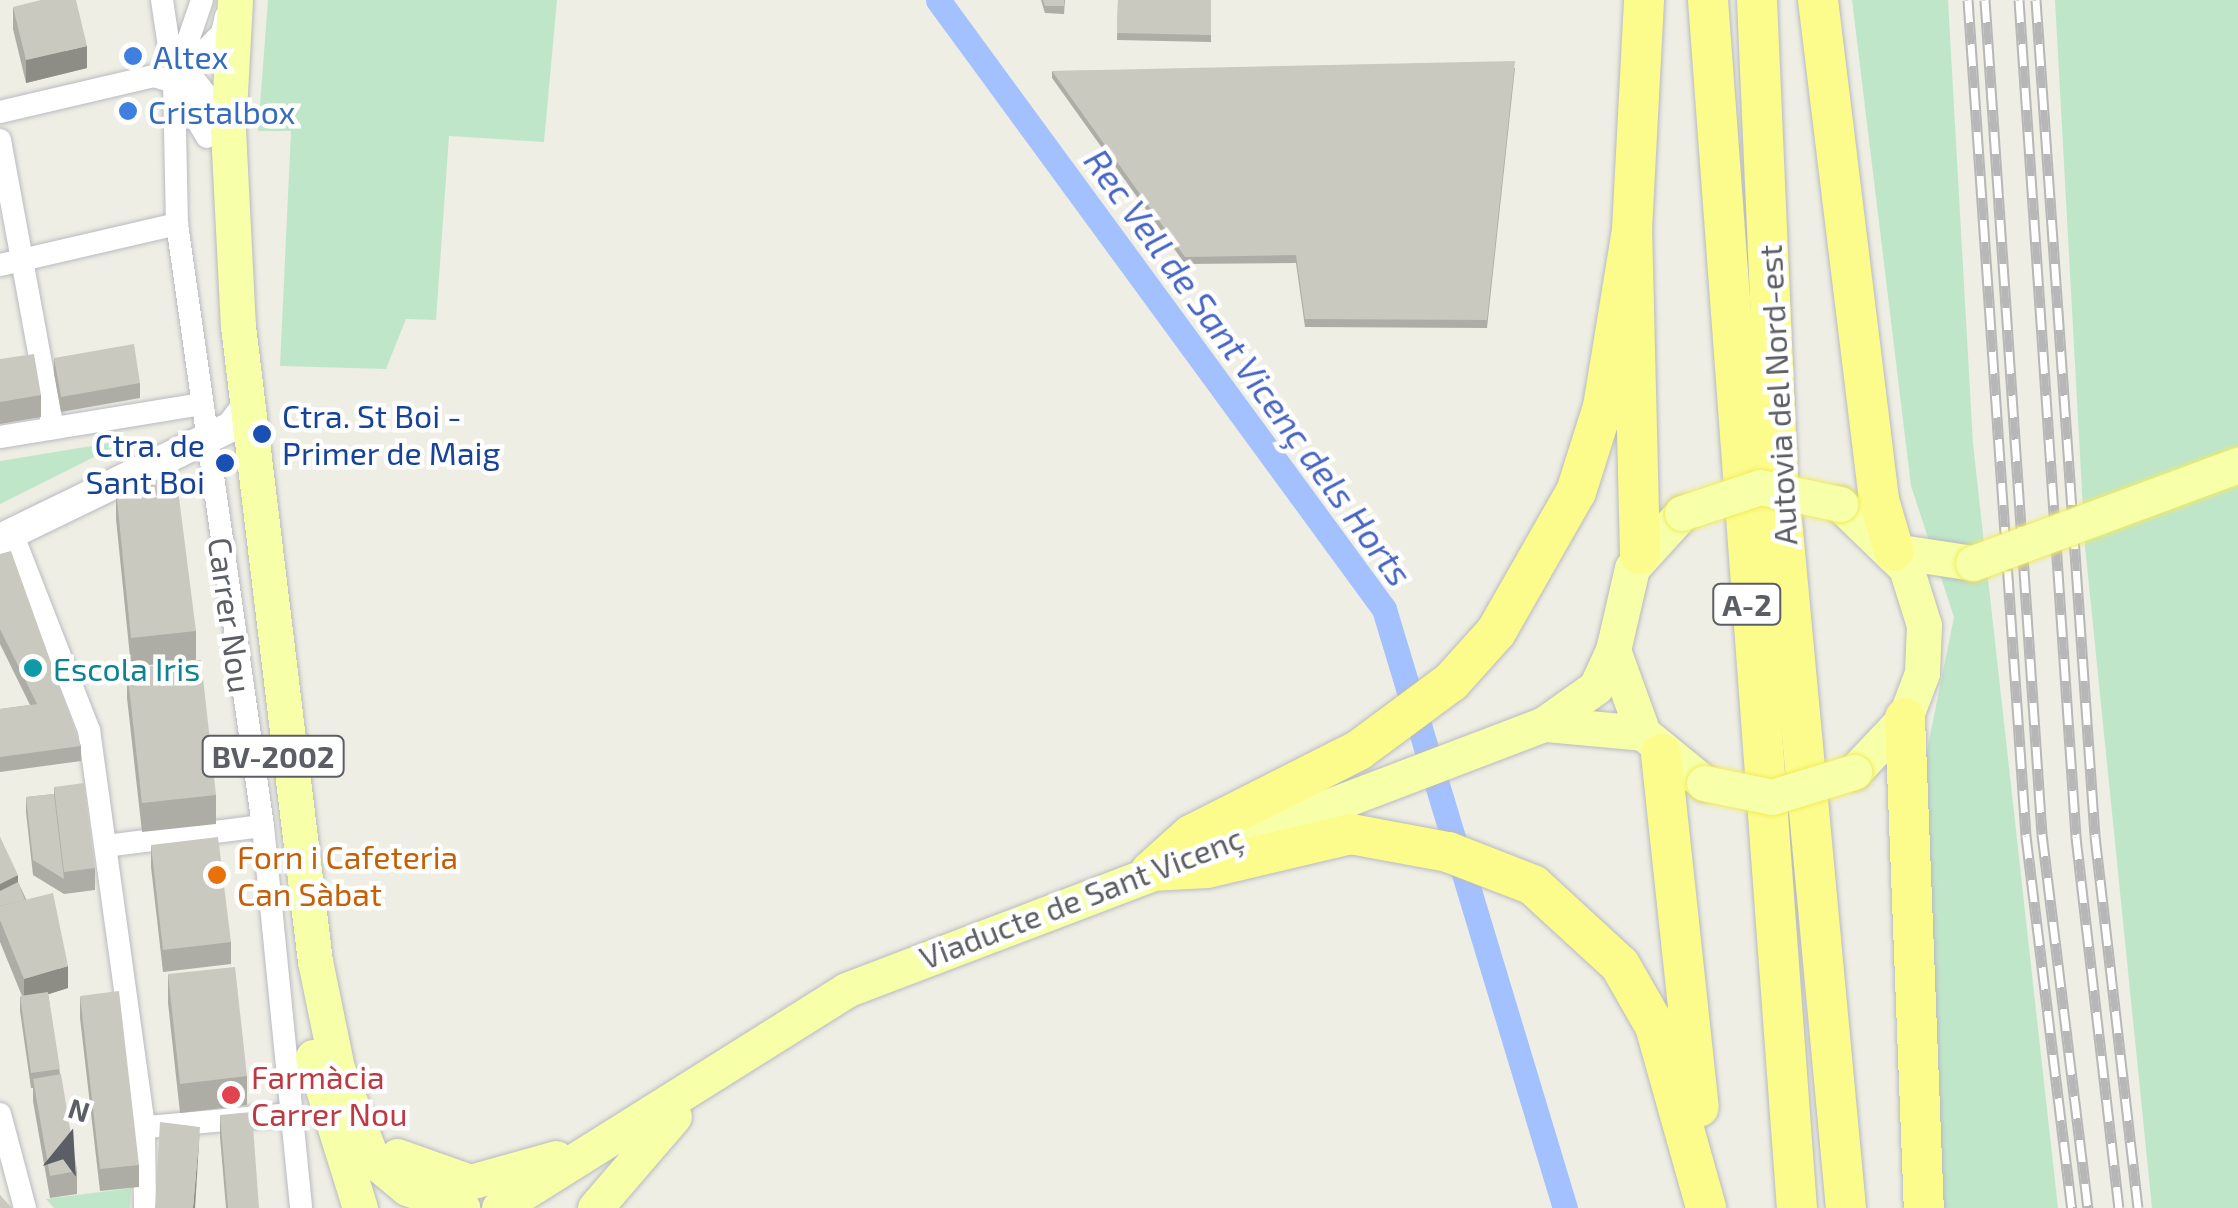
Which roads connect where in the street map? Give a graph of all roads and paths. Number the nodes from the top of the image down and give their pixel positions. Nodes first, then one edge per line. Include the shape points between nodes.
1 (162, 0) edge
2 (202, 0) edge
3 (215, 0) edge
4 (232, 0) edge
5 (1644, 0) edge
6 (1708, 0) edge
7 (1757, 0) edge
8 (1818, 0) edge
9 (184, 67) junction
10 (0, 112) edge
11 (217, 133) junction
12 (0, 140) edge
13 (177, 224) junction
14 (1632, 230) junction
15 (11, 263) edge
16 (202, 404) junction
17 (227, 424) junction
18 (53, 428) junction
19 (0, 437) edge
20 (2238, 465) edge
21 (6, 536) edge
22 (1894, 551) junction
23 (1640, 554) junction
24 (1973, 563) junction
25 (1924, 625) junction
26 (1614, 650) junction
27 (1905, 718) junction
28 (1544, 724) junction
29 (1652, 743) junction
30 (263, 826) junction
31 (106, 846) junction
32 (1151, 871) junction
33 (724, 1065) junction
34 (351, 1111) junction
35 (0, 1114) edge
36 (291, 1114) junction
37 (644, 1120) junction
38 (144, 1128) junction
39 (458, 1206) edge
40 (25, 1208) edge
41 (145, 1208) edge
42 (300, 1208) edge
43 (360, 1208) edge
44 (397, 1208) edge
45 (499, 1208) edge
46 (549, 1208) edge
47 (595, 1208) edge
48 (1708, 1208) edge
49 (1797, 1208) edge
50 (1846, 1208) edge
51 (1924, 1208) edge

1 - 9 street, Carrer Nou
2 - 9 street, BV-2002
3 - 9 main road, BV-2002
4 - 9 street
4 - 11 main road, BV-2002
5 - 14 highway
6 - 49 highway, Autovia del Nord-est / A-2
7 - 50 highway, Autovia del Nord-est / A-2 via 1778,477
8 - 22 highway via 1879,500
9 - 10 street
9 - 11 main road, BV-2002
9 - 13 street, Carrer Nou
11 - 17 main road, BV-2002
12 - 15 street
13 - 15 street
13 - 16 street, Carrer Nou
14 - 23 highway
14 - 32 highway via 1602,407 1576,492 1496,632 1450,682 1358,750 1191,835
15 - 18 street
16 - 17 street, Carrer Nou
16 - 18 street
17 - 21 street
17 - 30 street, Carrer Nou
17 - 34 main road, BV-2002 via 315,960
17 - 43 main road, BV-2002 via 315,1075
18 - 19 street
20 - 24 main road, bridge
21 - 31 street via 78,691
22 - 23 main road, Viaducte de Sant Vicenç, bridge via 1840,504 1760,487 1682,513
22 - 24 main road
22 - 25 main road, Viaducte de Sant Vicenç
23 - 26 main road, Viaducte de Sant Vicenç via 1616,610
24 - 25 main road
25 - 27 main road, Viaducte de Sant Vicenç via 1922,673
26 - 28 main road, Viaducte de Sant Vicenç via 1596,687
26 - 29 main road, Viaducte de Sant Vicenç
27 - 29 main road, Viaducte de Sant Vicenç, bridge via 1854,772 1772,797 1704,783
27 - 51 highway
28 - 29 main road, Viaducte de Sant Vicenç
28 - 32 main road, Viaducte de Sant Vicenç
29 - 48 highway
30 - 31 street
30 - 36 street, Carrer Nou
31 - 38 street
32 - 33 main road, Viaducte de Sant Vicenç via 882,974
32 - 48 highway via 1206,868 1313,838 1391,841 1477,860 1570,910 1620,965 1654,1026
33 - 37 main road, Viaducte de Sant Vicenç
33 - 47 main road
34 - 37 main road via 406,1162 470,1182 518,1174
34 - 39 main road, BV-2002 via 380,1167
35 - 40 street
36 - 38 street
36 - 42 street, Carrer Nou
37 - 45 main road, Viaducte de Sant Vicenç
37 - 46 main road, Viaducte de Sant Vicenç
38 - 41 street
39 - 44 main road, BV-2002

